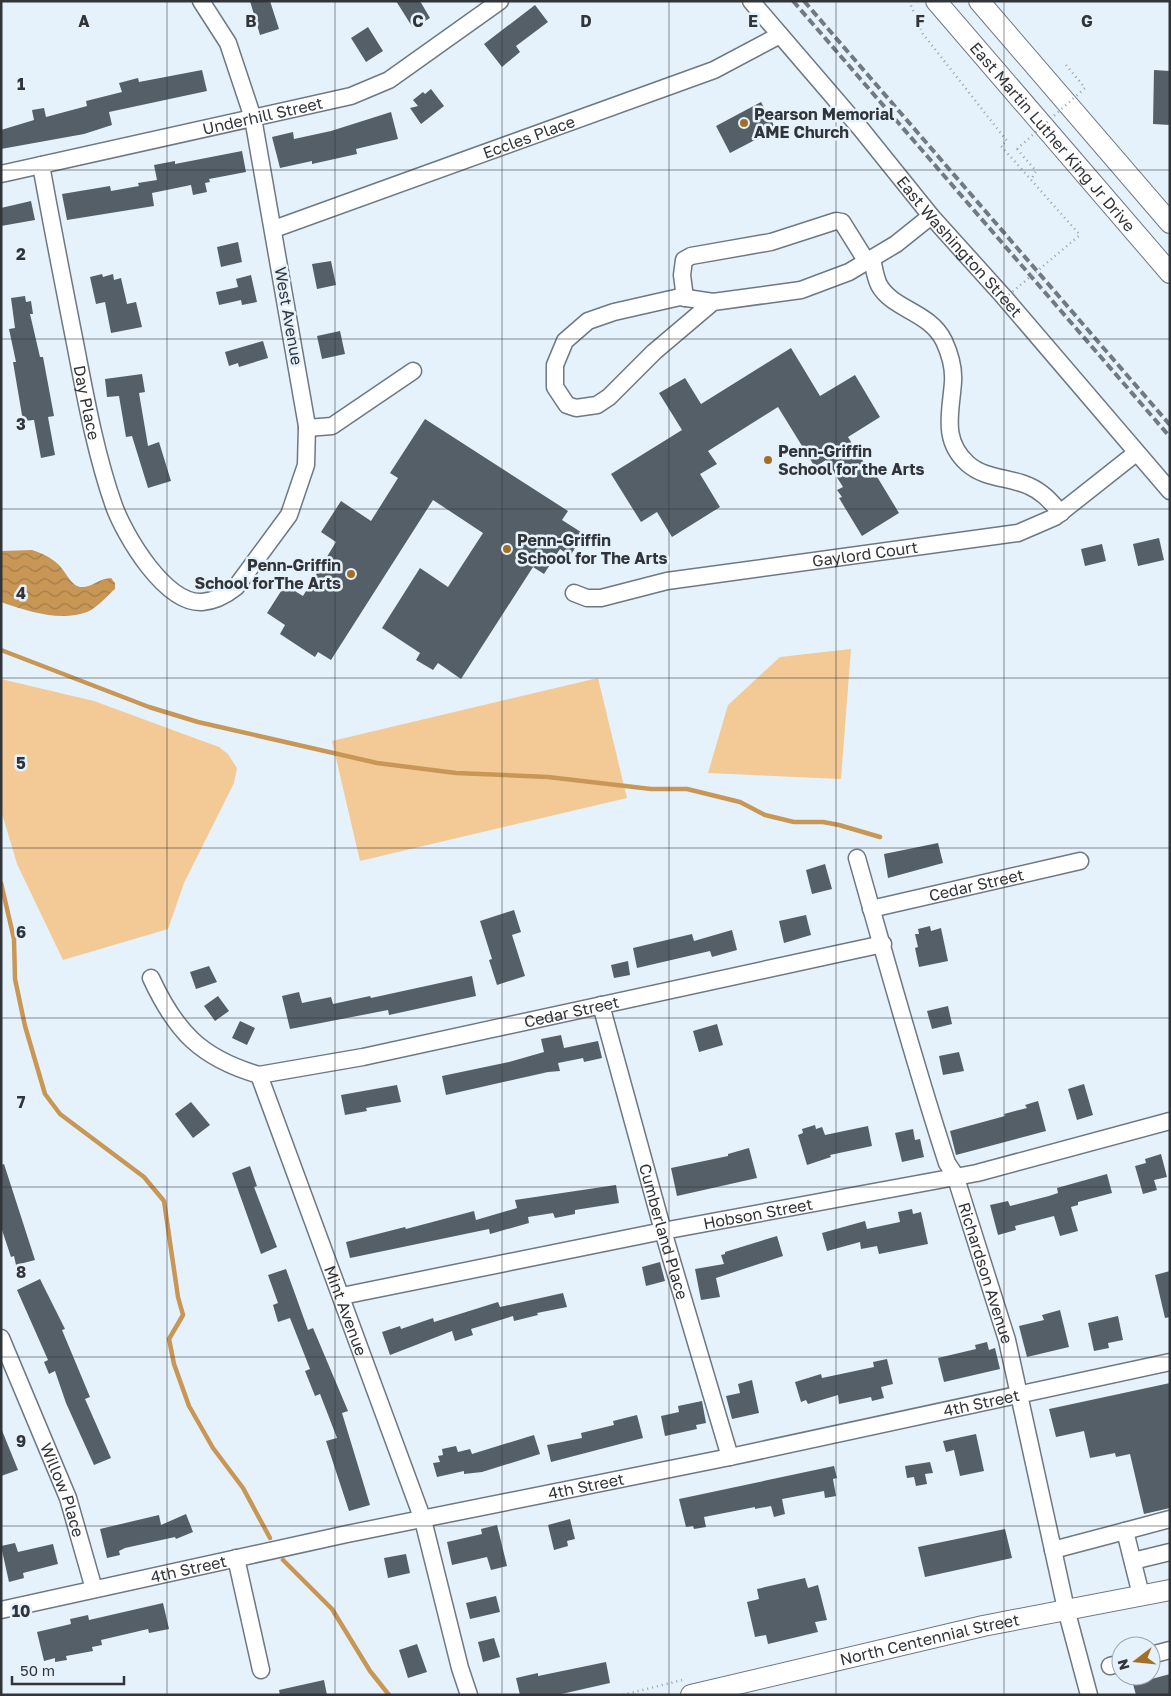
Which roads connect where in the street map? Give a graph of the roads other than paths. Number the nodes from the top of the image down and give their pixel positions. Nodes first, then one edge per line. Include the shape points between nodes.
1 (201, 1) edge
2 (500, 1) edge
3 (751, 1) edge
4 (936, 1) edge
5 (978, 1) edge
6 (780, 34) junction
7 (253, 118) junction
8 (41, 165) junction
9 (1, 174) edge
10 (931, 216) junction
11 (1170, 223) edge
12 (274, 229) junction
13 (869, 260) junction
14 (1170, 273) edge
15 (685, 298) junction
16 (713, 302) junction
17 (413, 371) dead end
18 (307, 428) junction
19 (1136, 453) junction
20 (1170, 491) edge
21 (1060, 513) junction
22 (574, 593) dead end
23 (202, 602) joint
24 (857, 858) dead end
25 (1080, 861) dead end
26 (872, 908) junction
27 (883, 944) junction
28 (151, 978) dead end
29 (602, 1005) junction
30 (259, 1075) junction
31 (1170, 1121) edge
32 (955, 1175) junction
33 (662, 1231) junction
34 (342, 1296) junction
35 (1, 1338) edge
36 (1170, 1362) edge
37 (1019, 1394) junction
38 (730, 1457) junction
39 (1170, 1519) edge
40 (423, 1520) junction
41 (1124, 1531) junction
42 (1053, 1550) junction
43 (1170, 1552) edge
44 (236, 1558) junction
45 (1133, 1561) junction
46 (94, 1589) junction
47 (1170, 1590) edge
48 (1141, 1596) junction
49 (1066, 1609) junction
50 (1, 1610) edge
51 (261, 1670) dead end
52 (751, 1688) edge
53 (469, 1695) edge
54 (691, 1695) edge
55 (1089, 1695) edge

1 - 7 street, West Avenue via 228,43
2 - 7 street, Underhill Street via 389,80 351,96
3 - 6 street, East Washington Street
4 - 14 main road, East Martin Luther King Jr Drive
5 - 11 main road, East Martin Luther King Jr Drive
6 - 10 street, East Washington Street
6 - 12 street, Eccles Place via 714,70
7 - 8 street, Underhill Street
7 - 12 street, West Avenue
8 - 9 street, Underhill Street
8 - 23 street, Day Place via 84,389 114,507 143,560 171,590 188,600
10 - 13 street via 896,244
10 - 19 street, East Washington Street
12 - 18 street, West Avenue
13 - 15 street via 842,222 836,221 771,242 691,256 684,260
13 - 16 street via 849,272 801,290
13 - 21 street via 885,293 898,304 920,314 944,340 952,362 954,381 948,429 968,464 984,473 1028,485 1042,493
15 - 16 street
15 - 16 street via 614,312 588,321 565,341 555,366 555,388 567,405 576,408 596,405 609,397 654,352
17 - 18 street via 332,426
18 - 23 street, West Avenue via 306,465 289,515 236,587 225,596
19 - 20 street, East Washington Street
19 - 21 street, Gaylord Court
21 - 22 street, Gaylord Court via 1018,533 667,581 601,598 587,598
24 - 26 street, Richardson Avenue
25 - 26 street, Cedar Street
26 - 27 street, Richardson Avenue
27 - 29 street, Cedar Street
27 - 32 street, Richardson Avenue via 916,1069 947,1163
28 - 30 street via 166,1010 193,1041 222,1062
29 - 30 street, Cedar Street via 363,1057
29 - 33 street, Cumberland Place
30 - 34 street, Mint Avenue
31 - 32 street, Hobson Street via 977,1173
32 - 33 street, Hobson Street
32 - 37 street, Richardson Avenue via 1007,1340
33 - 34 street, Hobson Street
33 - 38 street, Cumberland Place
34 - 40 street, Mint Avenue
35 - 46 street, Willow Place via 68,1498
36 - 37 street, 4th Street
37 - 38 street, 4th Street
37 - 42 street, Richardson Avenue
38 - 40 street, 4th Street
39 - 41 street
40 - 44 street, 4th Street
40 - 53 street, Mint Avenue
41 - 42 street
41 - 45 street
42 - 49 street, Richardson Avenue
43 - 45 street
44 - 46 street, 4th Street
44 - 51 street
45 - 48 street
46 - 50 street, 4th Street
47 - 48 main road, North Centennial Street
48 - 49 main road, North Centennial Street
49 - 52 main road, North Centennial Street via 901,1644
49 - 55 street, Richardson Avenue
52 - 54 main road, North Centennial Street

